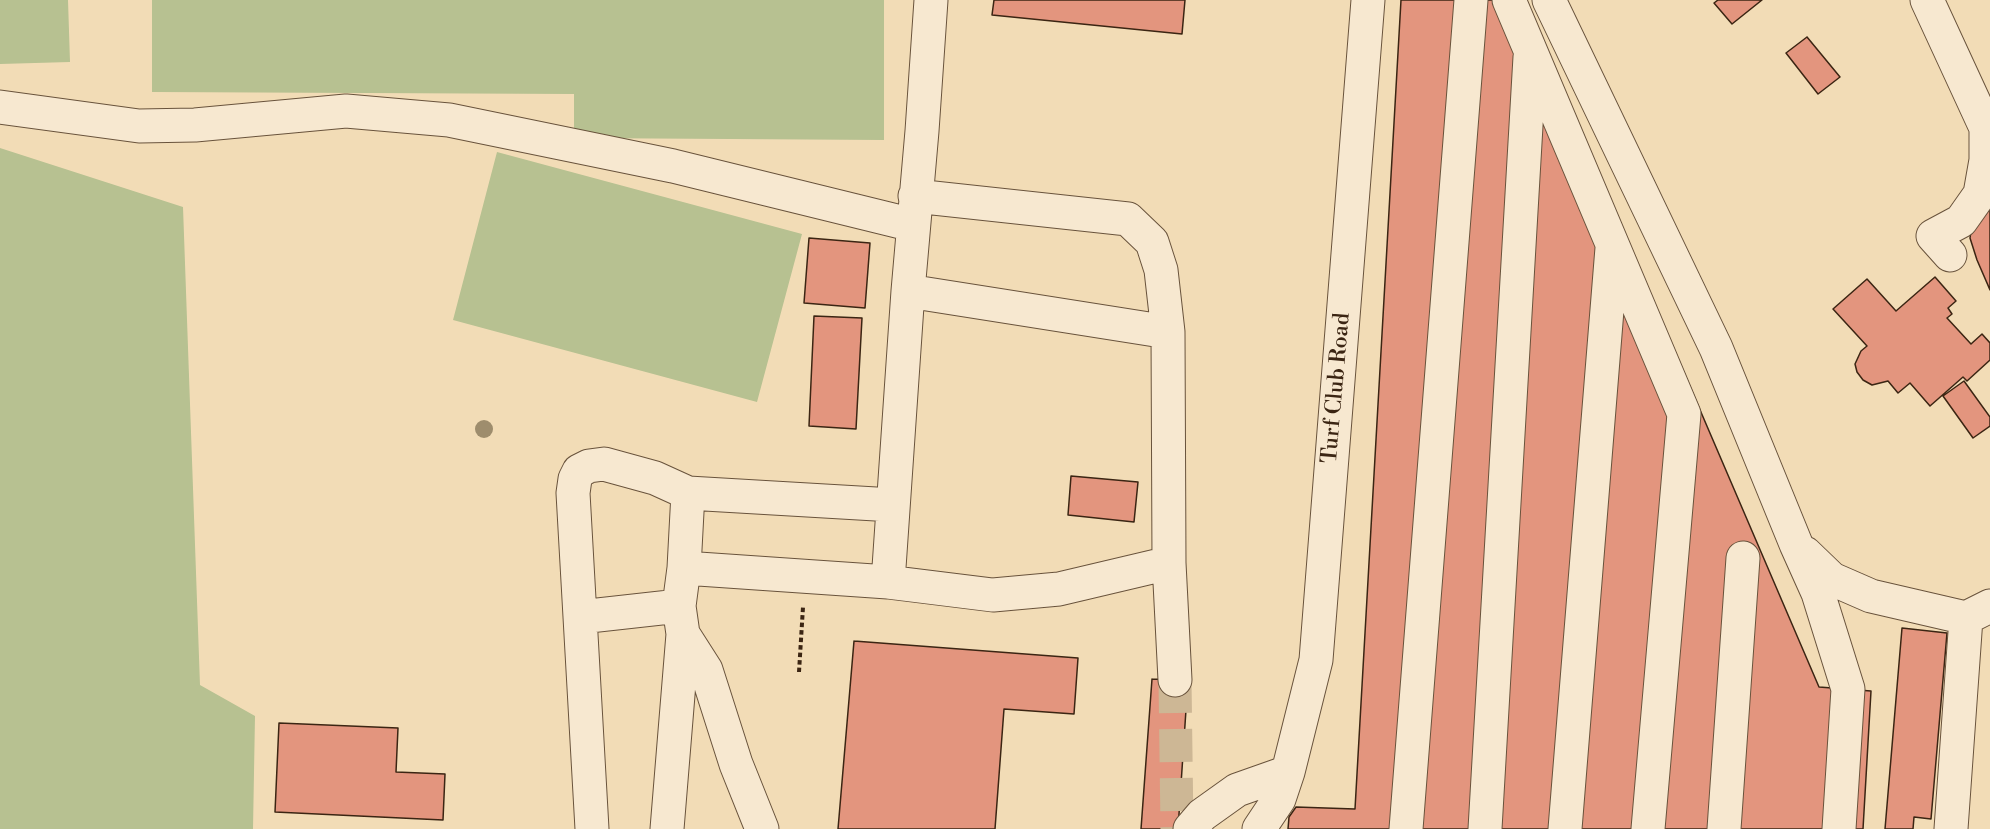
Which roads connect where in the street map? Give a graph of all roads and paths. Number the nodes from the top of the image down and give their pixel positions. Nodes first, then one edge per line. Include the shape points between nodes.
1 (931, 0) edge
2 (1368, 0) edge
3 (1471, 0) edge
4 (1509, 0) edge
5 (1549, 0) edge
6 (1927, 0) edge
7 (1531, 50) junction
8 (0, 107) edge
9 (914, 211) junction
10 (1612, 244) junction
11 (1950, 255) dead end
12 (908, 291) junction
13 (1168, 332) junction
14 (688, 493) junction
15 (893, 505) junction
16 (1796, 544) junction
17 (1743, 558) dead end
18 (1169, 563) junction
19 (684, 568) junction
20 (805, 576) junction
21 (888, 582) junction
22 (1978, 612) edge
23 (580, 617) junction
24 (681, 620) junction
25 (799, 672) dead end
26 (1175, 680) tunnel mouth
27 (1288, 772) junction
28 (592, 829) edge
29 (668, 829) edge
30 (762, 829) edge
31 (1190, 829) edge
32 (1259, 829) edge
33 (1406, 829) edge
34 (1485, 829) edge
35 (1565, 829) edge
36 (1648, 829) edge
37 (1724, 829) edge
38 (1839, 829) edge
39 (1951, 829) edge

1 - 9 street
2 - 27 street, Turf Club Road via 1316,660
3 - 33 street
4 - 7 street
5 - 16 street via 1716,348
6 - 11 street via 1986,129 1980,194 1960,221 1933,236
7 - 10 street
7 - 34 street
8 - 9 street via 140,126 346,111 448,120
9 - 12 street
9 - 13 street via 1128,219 1152,242 1161,270
10 - 35 street
10 - 36 street via 1684,414
12 - 13 street
12 - 15 street
13 - 18 street
14 - 15 street
14 - 19 street
14 - 23 street via 655,478 604,464 579,471 573,493
15 - 21 street
16 - 22 street via 1832,579 1861,592 1924,610
16 - 38 street via 1818,593 1848,688
17 - 37 street
18 - 21 street via 1059,590 993,595
18 - 26 street
19 - 20 street
19 - 24 street
20 - 21 street
20 - 25 path
22 - 39 street
23 - 24 street
23 - 28 street
24 - 29 street
24 - 30 street via 706,670
27 - 31 street via 1237,790 1202,815
27 - 32 street, Turf Club Road via 1279,799

